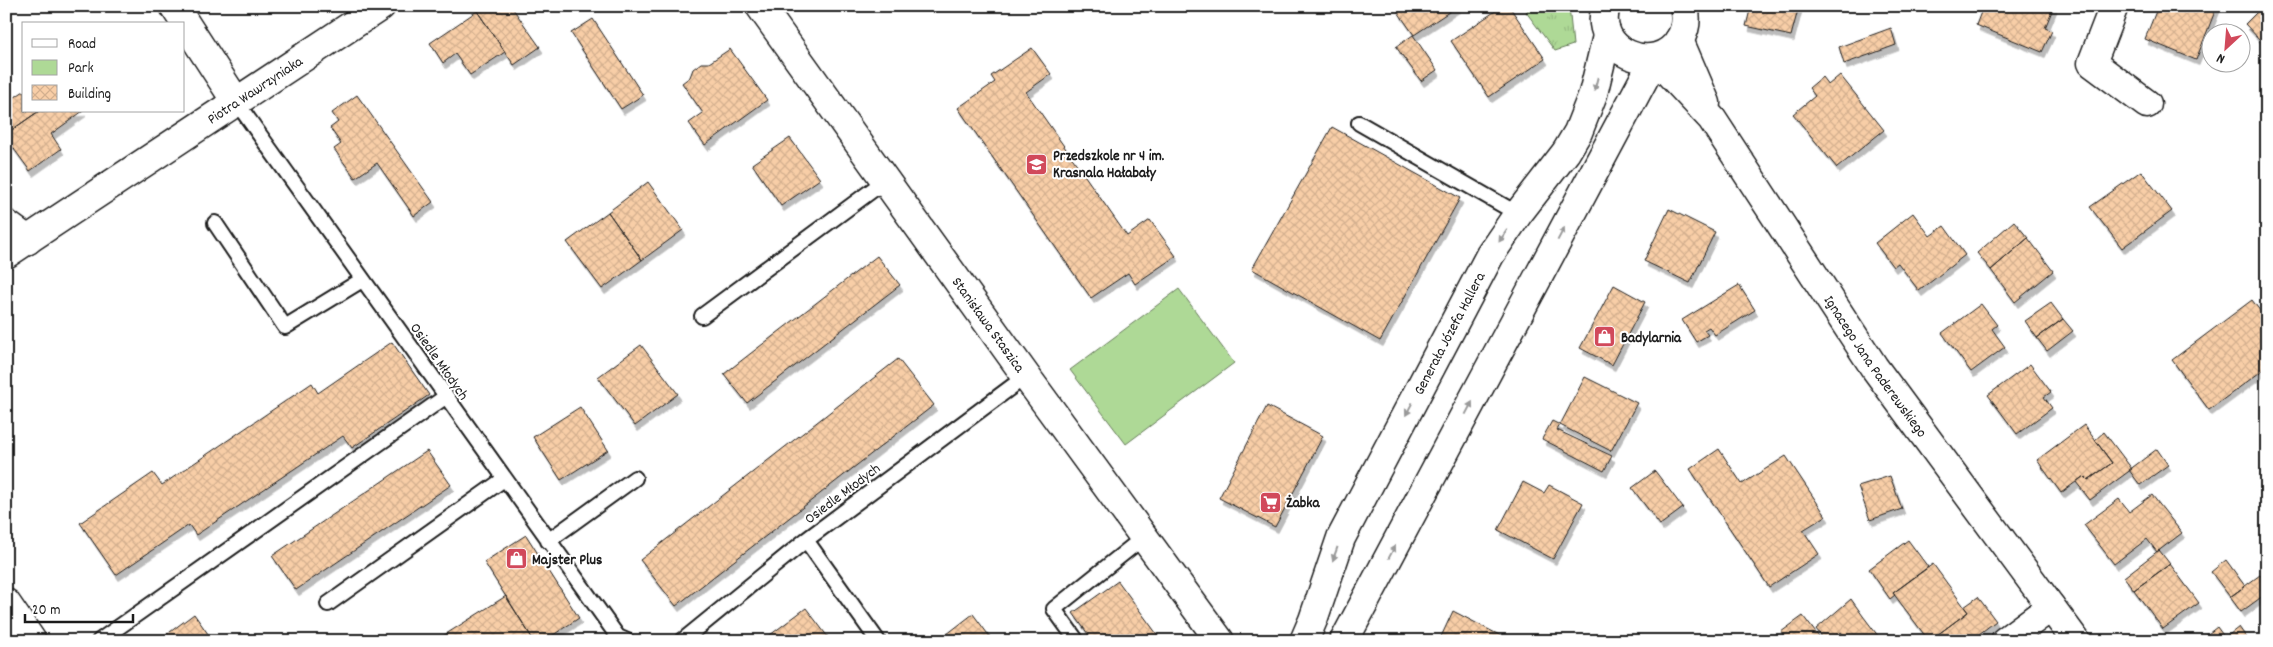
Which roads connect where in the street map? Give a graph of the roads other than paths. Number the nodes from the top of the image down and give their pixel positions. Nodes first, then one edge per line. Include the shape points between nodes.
1 (174, 6) edge
2 (381, 6) edge
3 (760, 6) edge
4 (1606, 6) edge
5 (1684, 6) edge
6 (2114, 6) edge
7 (184, 22) edge
8 (185, 23) edge
9 (1607, 36) junction
10 (1679, 40) junction
11 (1655, 58) junction
12 (237, 103) junction
13 (2147, 104) dead end
14 (1712, 119) junction
15 (1359, 123) dead end
16 (886, 180) junction
17 (1518, 214) junction
18 (215, 223) dead end
19 (6, 224) edge
20 (17, 247) edge
21 (362, 280) junction
22 (702, 316) dead end
23 (1026, 376) junction
24 (445, 397) junction
25 (635, 478) dead end
26 (504, 479) junction
27 (1144, 537) junction
28 (806, 540) junction
29 (548, 541) junction
30 (6, 603) edge
31 (328, 604) dead end
32 (2051, 606) junction
33 (619, 639) edge
34 (32, 641) edge
35 (99, 641) edge
36 (682, 641) edge
37 (878, 641) edge
38 (1077, 641) edge
39 (1220, 641) edge
40 (1304, 641) edge
41 (1344, 641) edge
42 (2005, 641) edge
43 (2076, 641) edge

1 - 7 street
2 - 12 street, Piotra Wawrzyniaka
3 - 16 street, Stanisława Staszica
4 - 9 street, Generała Józefa Hallera via 1604,24
5 - 10 street via 1686,22
6 - 13 street via 2092,62
8 - 12 street
9 - 11 street via 1627,56
9 -> 17 street, Generała Józefa Hallera via 1593,94 1578,132
10 - 11 street via 1666,54
10 - 14 street, Ignacego Jana Paderewskiego
11 - 14 street, Ignacego Jana Paderewskiego
41 -> 11 street
12 - 20 street, Piotra Wawrzyniaka
12 - 21 lane, Osiedle Młodych
14 - 32 street, Ignacego Jana Paderewskiego via 1874,367
15 - 17 lane
16 - 22 lane
16 - 23 street, Stanisława Staszica
17 -> 40 street, Generała Józefa Hallera via 1490,255 1341,538
18 - 21 lane via 285,327
19 - 20 street, Piotra Wawrzyniaka
21 - 24 lane, Osiedle Młodych
23 - 27 street, Stanisława Staszica
23 - 28 lane, Osiedle Młodych
24 - 26 lane, Osiedle Młodych
24 - 35 lane
25 - 29 lane
26 - 29 lane, Osiedle Młodych
26 - 31 lane
27 - 38 lane via 1054,609
27 - 39 street, Stanisława Staszica
28 - 36 lane, Osiedle Młodych
28 - 37 lane
29 - 33 lane, Osiedle Młodych
30 - 34 street
32 - 42 street
32 - 43 street, Ignacego Jana Paderewskiego

